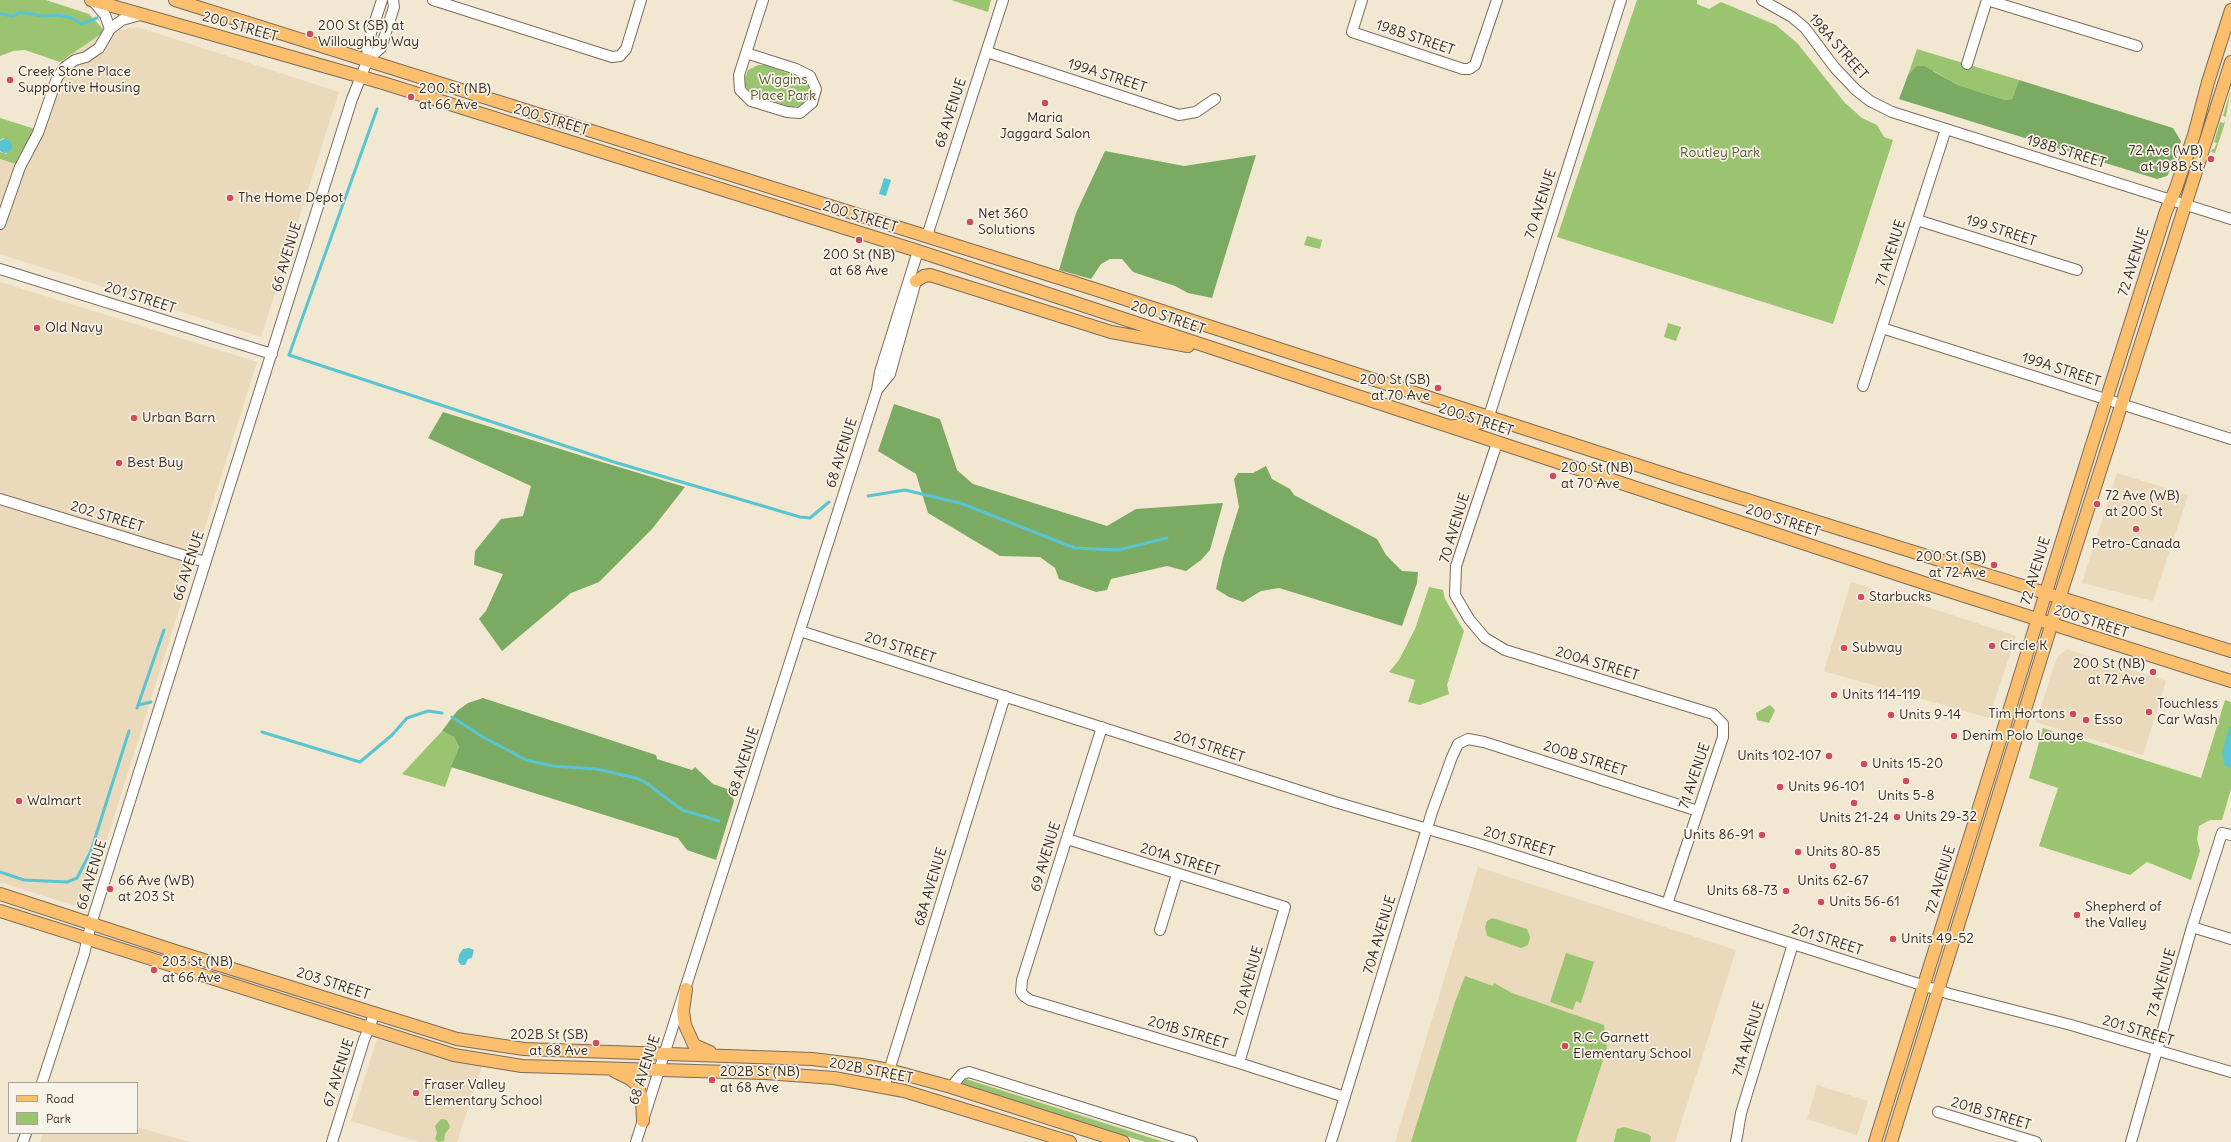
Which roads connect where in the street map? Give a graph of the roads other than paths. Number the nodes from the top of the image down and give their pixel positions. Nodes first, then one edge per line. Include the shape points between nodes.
1 (92, 0) edge
2 (175, 0) edge
3 (382, 0) edge
4 (393, 0) edge
5 (433, 0) edge
6 (641, 0) edge
7 (763, 0) edge
8 (1003, 0) edge
9 (1362, 0) edge
10 (1496, 0) edge
11 (1621, 0) edge
12 (1762, 0) edge
13 (1987, 0) edge
14 (2231, 10) edge
15 (140, 15) junction
16 (110, 29) junction
17 (2137, 46) dead end
18 (987, 52) junction
19 (746, 53) junction
20 (368, 59) junction
21 (2231, 62) edge
22 (1967, 64) dead end
23 (361, 77) junction
24 (1215, 99) dead end
25 (1892, 112) joint
26 (1946, 129) junction
27 (2172, 200) junction
28 (2186, 204) junction
29 (2231, 218) edge
30 (1917, 220) junction
31 (0, 224) edge
32 (927, 236) junction
33 (918, 251) junction
34 (0, 268) edge
35 (2077, 270) dead end
36 (916, 281) joint
37 (1882, 328) junction
38 (1222, 353) junction
39 (272, 354) junction
40 (1863, 386) dead end
41 (877, 390) junction
42 (2106, 399) junction
43 (2122, 405) junction
44 (1489, 416) junction
45 (1444, 426) junction
46 (2231, 439) edge
47 (1497, 443) junction
48 (0, 499) edge
49 (205, 562) junction
50 (2045, 593) junction
51 (2060, 598) junction
52 (1469, 619) joint
53 (2037, 620) junction
54 (2052, 625) junction
55 (800, 631) junction
56 (2231, 651) edge
57 (2231, 681) edge
58 (1005, 696) junction
59 (1722, 724) joint
60 (1102, 727) junction
61 (1463, 741) joint
62 (1698, 810) junction
63 (1428, 829) junction
64 (2226, 834) edge
65 (1067, 839) junction
66 (1177, 874) junction
67 (0, 894) edge
68 (1667, 904) junction
69 (1285, 907) joint
70 (0, 911) edge
71 (91, 924) junction
72 (2192, 928) junction
73 (1160, 930) dead end
74 (88, 939) junction
75 (2231, 939) edge
76 (1793, 944) junction
77 (1924, 986) junction
78 (686, 989) junction
79 (1938, 990) junction
80 (1024, 996) joint
81 (375, 1014) junction
82 (368, 1029) junction
83 (2158, 1052) junction
84 (665, 1053) junction
85 (725, 1055) junction
86 (1239, 1063) junction
87 (609, 1069) junction
88 (660, 1070) junction
89 (889, 1070) junction
90 (2231, 1072) edge
91 (42, 1082) edge
92 (884, 1087) junction
93 (951, 1087) junction
94 (1344, 1097) junction
95 (1938, 1112) dead end
96 (643, 1121) junction
97 (332, 1142) edge
98 (636, 1142) edge
99 (1070, 1142) edge
100 (1123, 1142) edge
101 (1192, 1142) edge
102 (1331, 1142) edge
103 (1736, 1142) edge
104 (1875, 1142) edge
105 (1891, 1142) edge
106 (2036, 1142) edge
107 (2131, 1142) edge

1 - 15 main road, 200 STREET
1 - 16 street via 105,15
2 - 20 main road, 200 STREET
3 - 20 street via 367,44
4 - 20 street via 394,7 381,48
5 - 6 street via 612,57 620,56 626,49
7 - 19 street
8 - 18 street, 68 AVENUE
9 - 10 street, 198B STREET via 1352,32 1462,69 1469,69 1475,65
11 - 44 street, 70 AVENUE
12 - 25 street, 198A STREET via 1792,17 1805,28 1835,68 1856,90 1870,101
13 - 17 street
13 - 22 street
14 - 27 main road, 72 AVENUE
15 - 16 street via 122,20
15 - 23 main road, 200 STREET
16 - 31 street via 99,48 65,67 57,78 38,133 20,167
18 - 24 street, 199A STREET via 1179,115 1196,112
18 - 32 street, 68 AVENUE
19 - 19 street via 810,76 816,89 812,103 804,111 794,113 756,103 747,98 740,90 738,82
20 - 23 street, 66 AVENUE
20 - 32 main road, 200 STREET
21 - 28 main road
23 - 33 main road, 200 STREET
23 - 39 street, 66 AVENUE
25 - 26 street, 198B STREET
26 - 27 street, 198B STREET
26 - 30 street, 71 AVENUE
27 - 28 street, 198B STREET
27 - 42 main road, 72 AVENUE
28 - 29 street, 198B STREET
28 - 43 main road
30 - 35 street, 199 STREET
30 - 37 street, 71 AVENUE
32 - 44 main road, 200 STREET
33 - 38 main road, 200 STREET via 1157,329
33 - 41 street, 68 AVENUE via 880,372
34 - 39 street, 201 STREET
36 - 38 main road via 930,275 1111,332
36 - 41 street, 68 AVENUE via 890,374
37 - 40 street, 71 AVENUE
37 - 42 street, 199A STREET
38 - 45 main road, 200 STREET
39 - 49 street, 66 AVENUE
41 - 55 street, 68 AVENUE
42 - 43 street, 199A STREET
42 - 50 main road, 72 AVENUE
43 - 46 street, 199A STREET
43 - 51 main road
44 - 45 main road via 1468,426
44 - 50 main road, 200 STREET via 1680,480
45 - 47 main road, 200 STREET
47 - 52 street, 70 AVENUE via 1456,566 1455,595
47 - 53 main road, 200 STREET
48 - 49 street, 202 STREET
49 - 71 street, 66 AVENUE
50 - 51 main road, 200 STREET
50 - 53 main road, 72 AVENUE
51 - 54 main road
51 - 56 main road, 200 STREET
52 - 59 street, 200A STREET via 1485,638 1505,650 1713,714
53 - 54 main road, 200 STREET
53 - 77 main road, 72 AVENUE
54 - 57 main road, 200 STREET
54 - 79 main road
55 - 58 street, 201 STREET
55 - 78 street, 68 AVENUE
58 - 60 street, 201 STREET
58 - 89 street, 68A AVENUE
59 - 62 street, 71 AVENUE via 1723,737
60 - 63 street, 201 STREET via 1372,814
60 - 65 street, 69 AVENUE
61 - 62 street, 200B STREET via 1468,739 1484,742
61 - 63 street, 70A AVENUE via 1458,744 1452,757
62 - 68 street, 71 AVENUE
63 - 68 street, 201 STREET
63 - 94 street, 70A AVENUE
64 - 72 street, 73 AVENUE
65 - 66 street, 201A STREET
65 - 80 street, 69 AVENUE via 1022,980 1021,992
66 - 69 street, 201A STREET
66 - 73 street
67 - 71 main road, 203 STREET
68 - 76 street, 201 STREET
69 - 86 street, 70 AVENUE
70 - 74 main road
71 - 74 street, 66 AVENUE
71 - 81 main road, 203 STREET
72 - 75 street
72 - 83 street, 73 AVENUE
74 - 82 main road
74 - 91 street, 66 AVENUE
76 - 77 street, 201 STREET
76 - 103 street, 71A AVENUE via 1741,1113
77 - 79 street, 201 STREET
77 - 104 main road, 72 AVENUE
78 - 84 street, 68 AVENUE
78 - 85 main road via 685,1025 694,1045 705,1051
79 - 83 street, 201 STREET via 2071,1025
79 - 105 main road
80 - 86 street, 201B STREET via 1030,1000
81 - 82 street, 67 AVENUE
81 - 84 main road, 203 STREET via 430,1032 485,1044 531,1049
82 - 87 main road via 425,1048 482,1061 522,1066
82 - 97 street, 67 AVENUE
83 - 90 street, 201 STREET
83 - 107 street, 73 AVENUE
84 - 85 main road, 202B STREET
84 - 88 street, 68 AVENUE
85 - 89 main road, 202B STREET via 812,1059
86 - 94 street, 201B STREET
87 - 88 main road
87 - 96 main road via 630,1079 637,1086 642,1098
88 - 92 main road, 202B STREET via 811,1076
88 - 96 street, 68 AVENUE
89 - 92 street, 68A AVENUE
89 - 93 main road, 202B STREET
92 - 99 main road, 202B STREET
93 - 100 main road, 202B STREET
93 - 101 street via 962,1074 969,1072
94 - 102 street, 70A AVENUE
95 - 106 street, 201B STREET
96 - 98 street, 68 AVENUE

